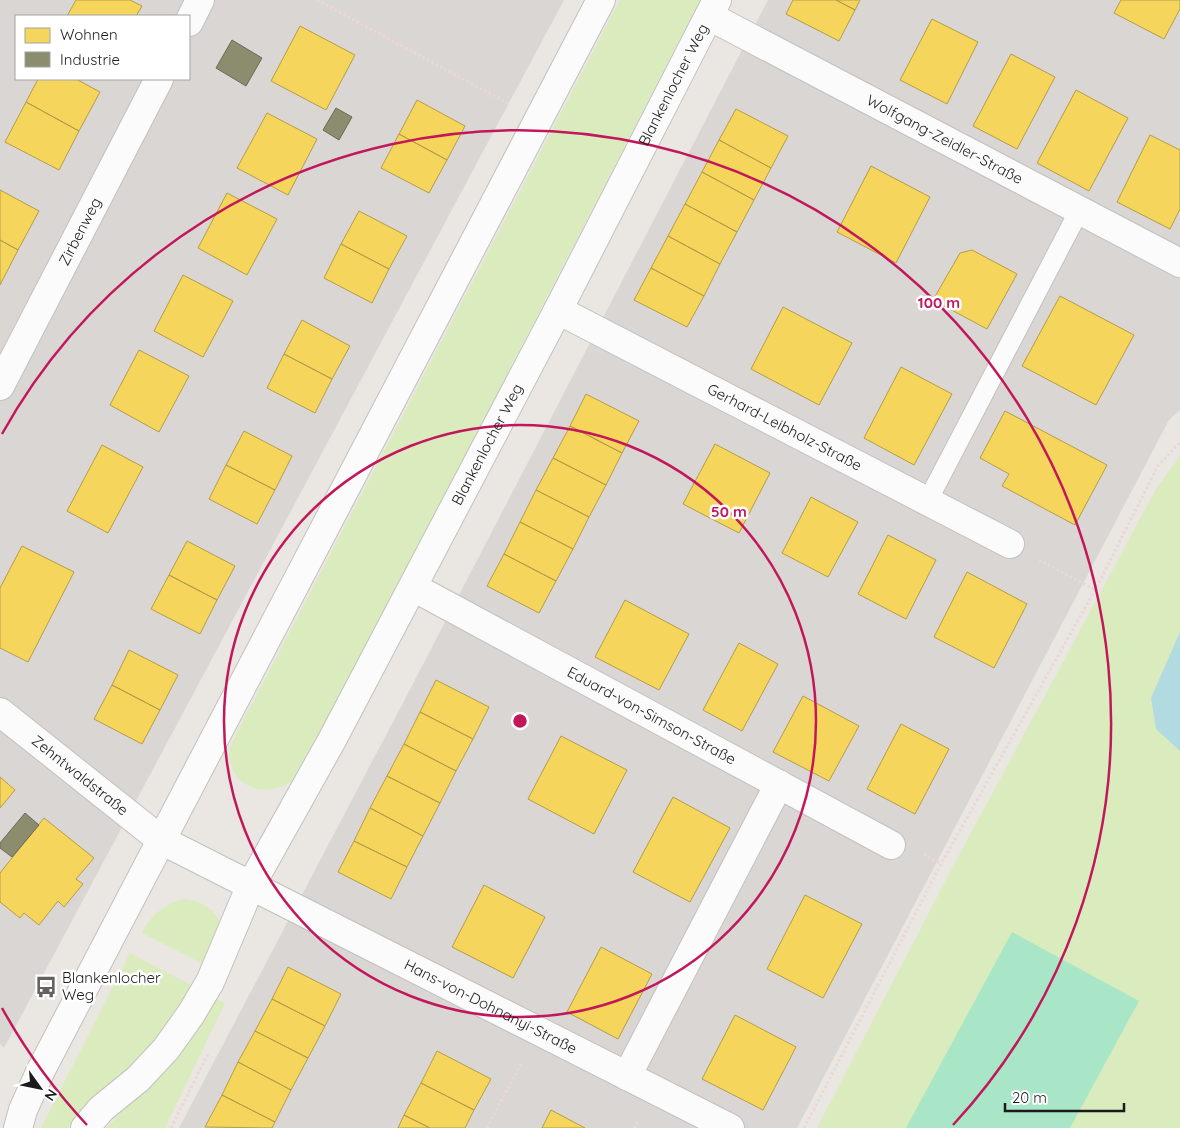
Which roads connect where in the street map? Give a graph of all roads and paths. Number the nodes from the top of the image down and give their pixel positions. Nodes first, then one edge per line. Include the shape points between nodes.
1 (200, 0) edge
2 (318, 0) edge
3 (602, 0) edge
4 (713, 8) edge
5 (190, 20) edge
6 (159, 80) edge
7 (538, 120) junction
8 (1079, 211) junction
9 (1180, 263) edge
10 (558, 310) junction
11 (0, 386) edge
12 (1180, 442) edge
13 (927, 502) junction
14 (1010, 544) joint
15 (412, 587) junction
16 (1095, 590) junction
17 (0, 712) edge
18 (779, 784) junction
19 (161, 840) junction
20 (891, 845) dead end
21 (251, 885) junction
22 (538, 1030) junction
23 (627, 1076) junction
24 (18, 1128) edge
25 (85, 1128) edge
26 (487, 1128) edge
27 (730, 1128) edge
28 (804, 1128) edge

1 - 5 street
2 - 7 path
3 - 7 street
4 - 8 street, Wolfgang-Zeidler-Straße
4 - 10 street, Blankenlocher Weg
6 - 11 street, Zirbenweg
7 - 19 street
8 - 9 street, Wolfgang-Zeidler-Straße
8 - 13 lane
10 - 13 street, Gerhard-Leibholz-Straße
10 - 15 street, Blankenlocher Weg
12 - 16 path via 1158,466
13 - 14 street, Gerhard-Leibholz-Straße
14 - 16 path
15 - 18 street, Eduard-von-Simson-Straße
15 - 21 street, Blankenlocher Weg
16 - 28 path via 941,864
17 - 19 street, Zehntwaldstraße
18 - 20 street, Eduard-von-Simson-Straße
18 - 23 street
19 - 21 street
19 - 24 street via 41,1070
21 - 22 street, Hans-von-Dohnanyi-Straße
21 - 25 street, Blankenlocher Weg via 210,982 192,1014 160,1056
22 - 23 street, Hans-von-Dohnanyi-Straße
22 - 26 path
23 - 27 street, Hans-von-Dohnanyi-Straße

